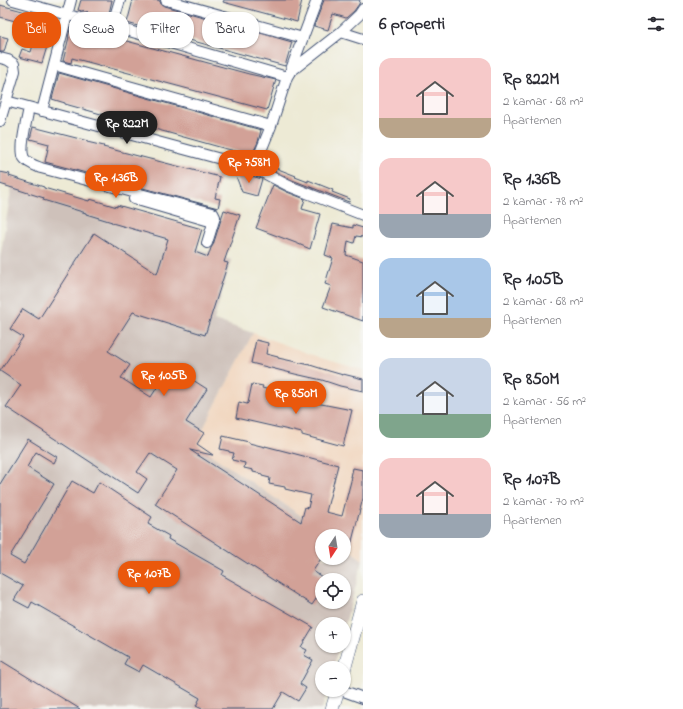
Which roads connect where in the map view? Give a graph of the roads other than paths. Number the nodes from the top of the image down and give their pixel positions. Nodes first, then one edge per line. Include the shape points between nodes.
1 (13, 0) edge
2 (71, 0) edge
3 (120, 0) edge
4 (166, 0) edge
5 (317, 0) edge
6 (363, 9) edge
7 (116, 12) edge
8 (67, 15) junction
9 (129, 31) edge
10 (342, 32) junction
11 (303, 38) junction
12 (363, 39) edge
13 (0, 58) edge
14 (54, 65) junction
15 (289, 75) junction
16 (6, 102) junction
17 (30, 108) junction
18 (42, 111) junction
19 (0, 121) edge
20 (271, 126) junction
21 (254, 168) junction
22 (363, 215) edge
23 (207, 243) dead end
24 (363, 601) edge
25 (346, 661) edge
26 (351, 694) edge
27 (337, 697) edge
28 (363, 698) edge
29 (332, 709) edge

1 - 8 street
2 - 8 street
3 - 7 street
4 - 11 street
5 - 11 street
6 - 10 street
8 - 14 street
9 - 15 street
10 - 12 street
10 - 15 street
11 - 15 street
13 - 16 street via 14,64 15,71
14 - 18 street
14 - 20 street
15 - 20 street
16 - 17 street
16 - 19 street
17 - 18 street
17 - 23 street via 22,147 24,158 36,166 213,213 215,217
18 - 21 street
20 - 21 street
21 - 22 street via 289,186
24 - 25 main road
26 - 28 street
27 - 29 main road

